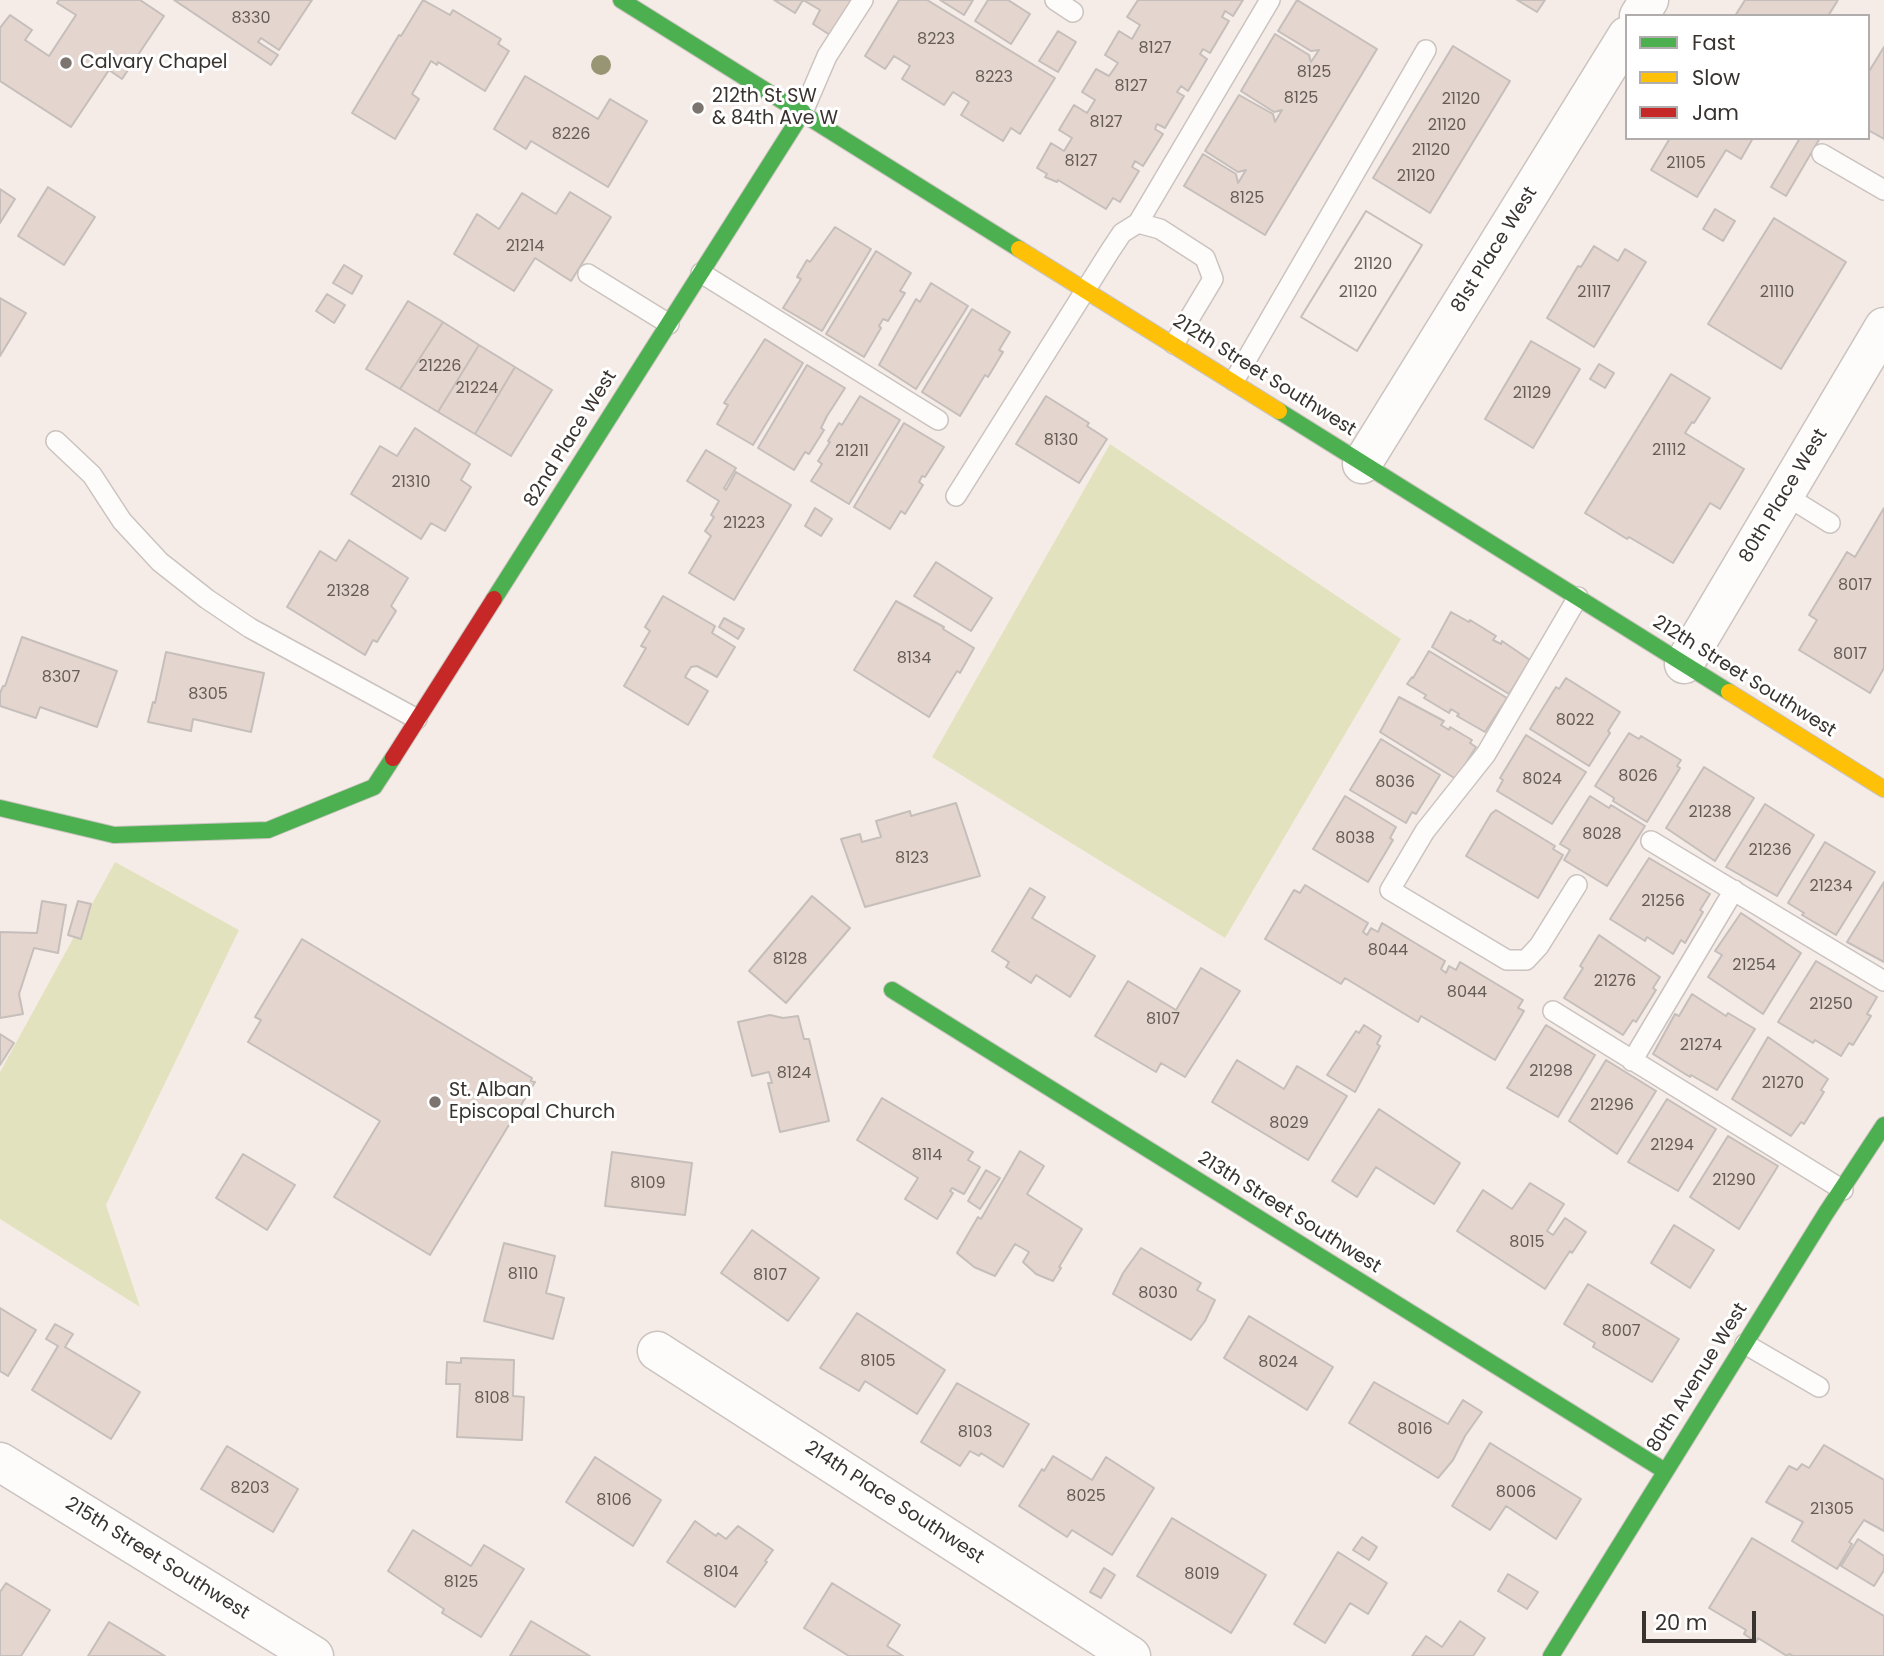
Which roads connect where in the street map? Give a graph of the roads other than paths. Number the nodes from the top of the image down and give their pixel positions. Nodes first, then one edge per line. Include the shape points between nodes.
1 (621, 0) edge
2 (863, 0) edge
3 (1055, 0) edge
4 (1270, 0) edge
5 (1073, 12) dead end
6 (1625, 39) edge
7 (1426, 50) dead end
8 (803, 112) junction
9 (1822, 154) dead end
10 (1884, 190) edge
11 (1138, 223) junction
12 (701, 273) junction
13 (588, 275) dead end
14 (1086, 289) junction
15 (668, 324) junction
16 (1884, 327) edge
17 (1174, 344) junction
18 (1234, 381) junction
19 (938, 420) dead end
20 (56, 441) dead end
21 (1362, 464) junction
22 (1785, 495) junction
23 (956, 496) dead end
24 (1830, 523) dead end
25 (1578, 597) junction
26 (1684, 664) junction
27 (417, 719) junction
28 (1884, 789) edge
29 (0, 808) edge
30 (1651, 841) dead end
31 (1577, 885) dead end
32 (1734, 890) junction
33 (1884, 982) edge
34 (892, 990) dead end
35 (1553, 1011) dead end
36 (1632, 1061) junction
37 (1884, 1125) edge
38 (1843, 1190) junction
39 (1745, 1344) junction
40 (657, 1351) dead end
41 (1819, 1387) dead end
42 (0, 1462) edge
43 (1665, 1471) junction
44 (314, 1656) edge
45 (1131, 1656) edge
46 (1552, 1656) edge

1 - 8 street, 212th Street Southwest
2 - 8 lane via 827,56
3 - 5 lane
4 - 11 lane
6 - 21 street, 81st Place West
7 - 18 lane
8 - 12 street, 82nd Place West
8 - 14 street, 212th Street Southwest
9 - 10 lane
11 - 14 lane via 1122,233
11 - 17 lane via 1160,229 1205,258 1213,279
12 - 15 street, 82nd Place West
12 - 19 lane
13 - 15 lane
14 - 17 street, 212th Street Southwest
14 - 23 lane
15 - 27 street, 82nd Place West
16 - 22 street, 80th Place West
17 - 18 street, 212th Street Southwest
18 - 21 street, 212th Street Southwest
20 - 27 lane via 92,475 122,521 160,562 207,599 250,628
21 - 25 street, 212th Street Southwest
22 - 24 lane
22 - 26 street, 80th Place West
25 - 26 street, 212th Street Southwest
25 - 31 lane via 1486,754 1424,831 1390,890 1507,960 1526,960
26 - 28 street, 212th Street Southwest
27 - 29 street, 82nd Place West via 374,787 268,830 114,835
30 - 32 lane
32 - 33 lane
32 - 36 lane
34 - 43 street, 213th Street Southwest
35 - 36 lane
36 - 38 lane
37 - 38 street, 80th Avenue West
38 - 39 street, 80th Avenue West
39 - 41 lane
39 - 43 street, 80th Avenue West
40 - 45 street, 214th Place Southwest
42 - 44 street, 215th Street Southwest
43 - 46 street, 80th Avenue West

